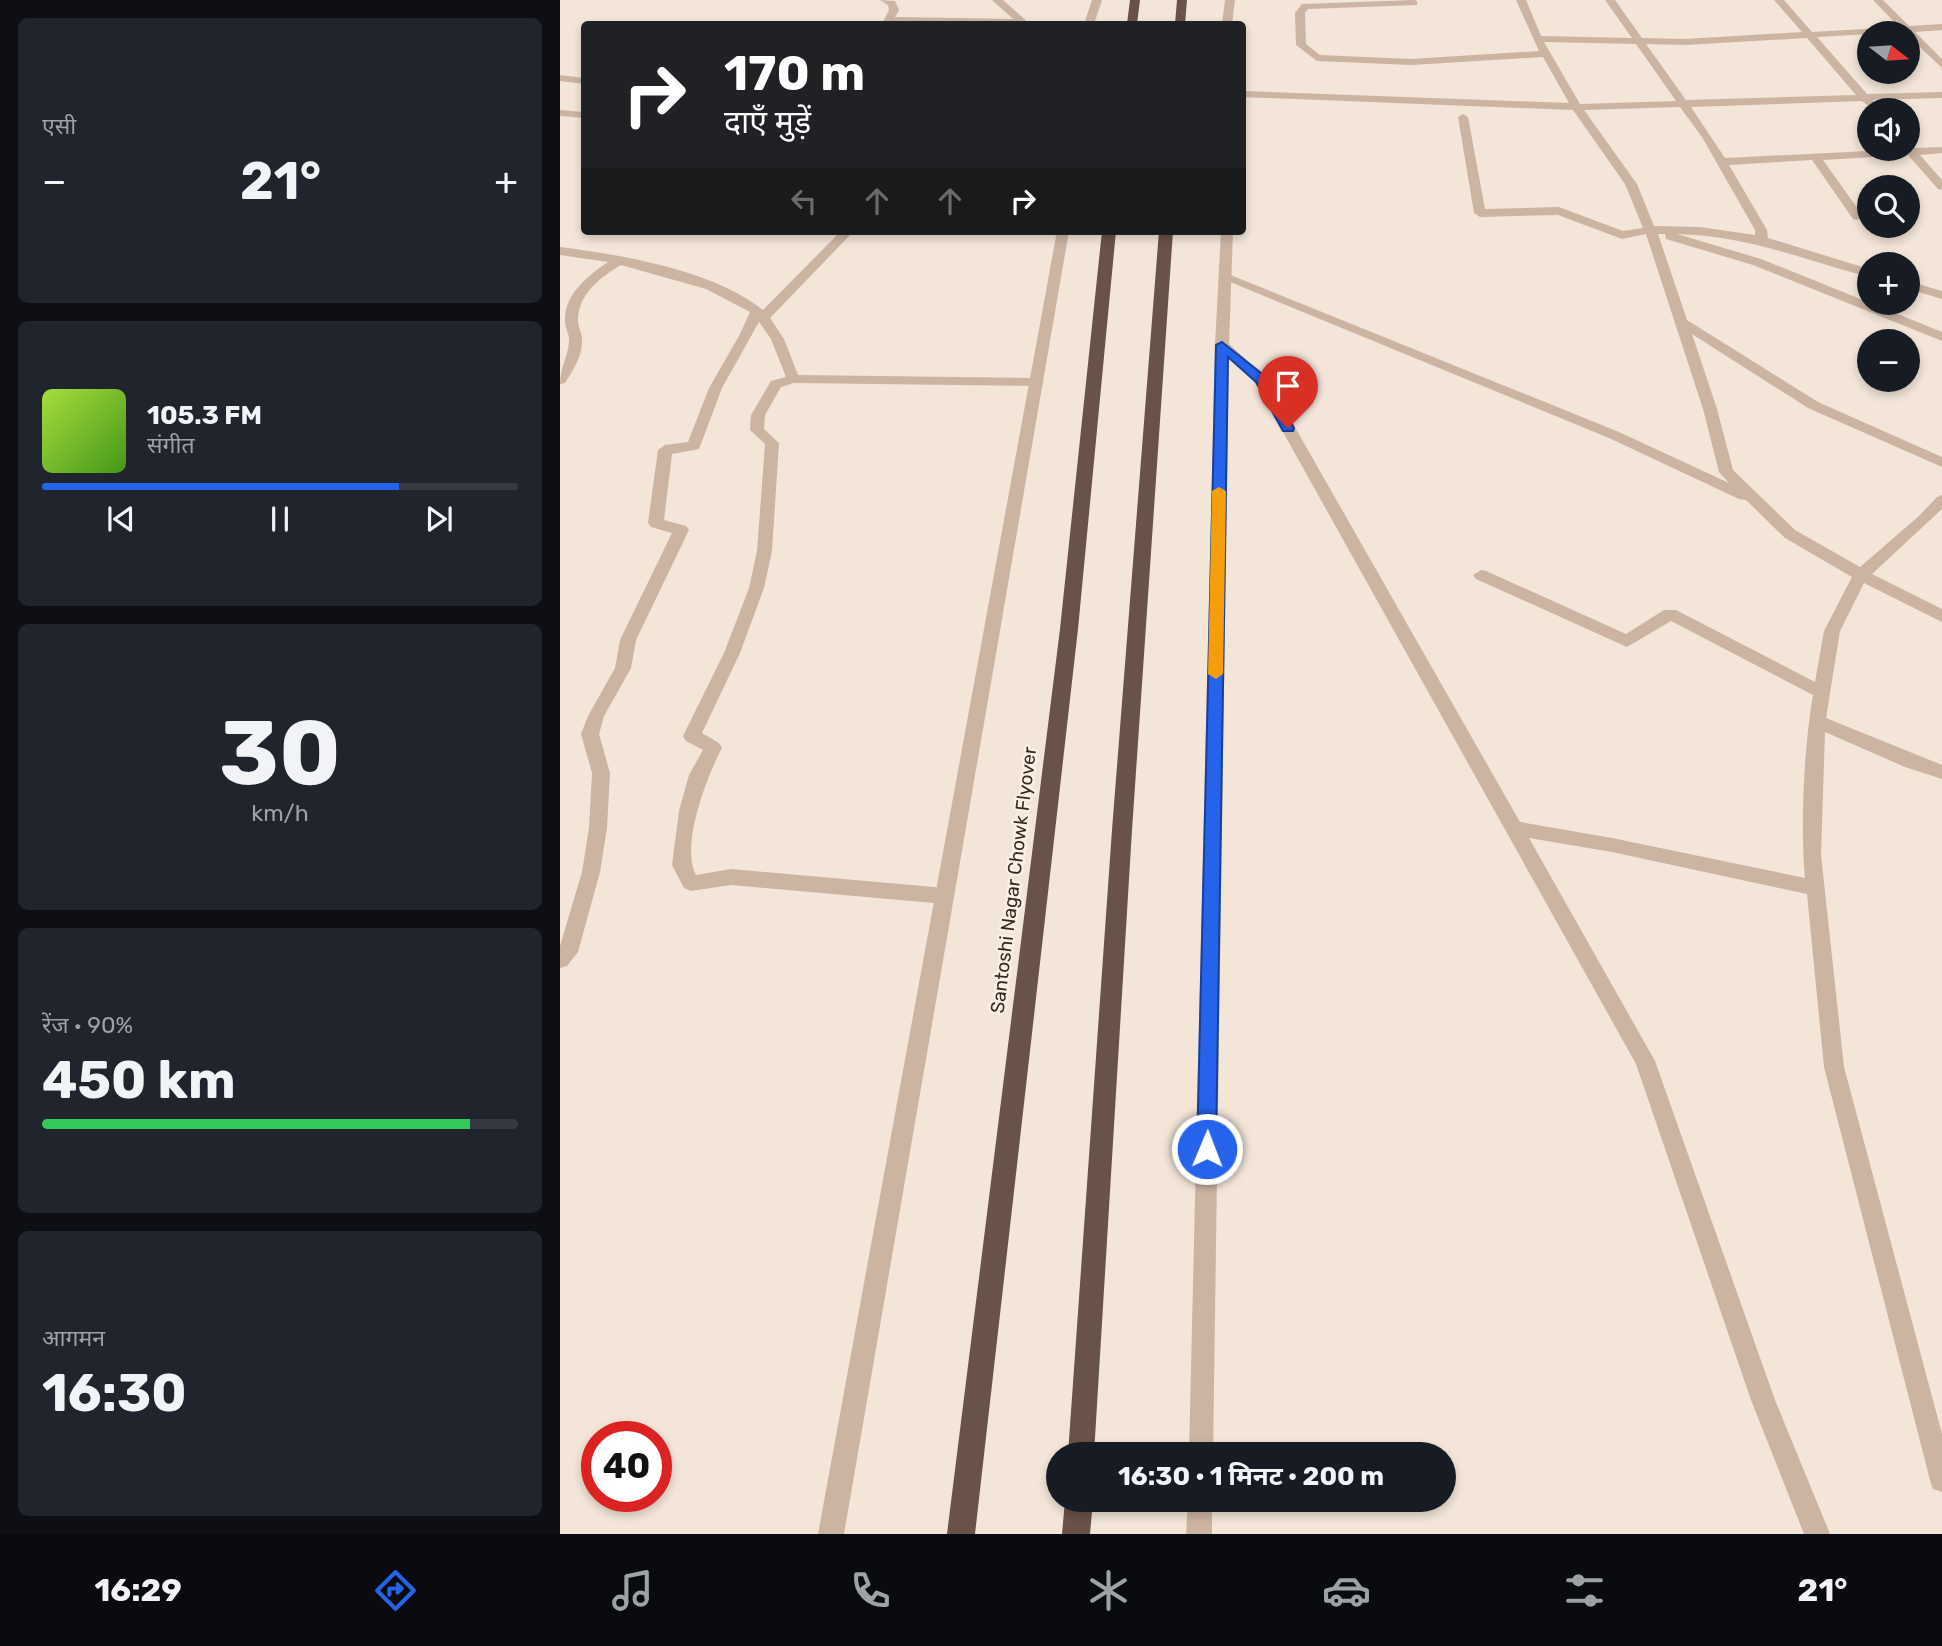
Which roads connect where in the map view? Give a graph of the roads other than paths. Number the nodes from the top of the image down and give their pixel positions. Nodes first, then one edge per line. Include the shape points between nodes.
1 (885, 0) edge
2 (997, 0) edge
3 (1097, 0) edge
4 (1135, 0) edge
5 (1182, 0) edge
6 (1230, 0) edge
7 (1522, 0) edge
8 (1610, 0) edge
9 (1779, 0) edge
10 (1878, 0) edge
11 (1414, 3) dead end
12 (888, 21) edge
13 (1022, 21) edge
14 (1090, 21) edge
15 (1132, 21) edge
16 (1180, 21) edge
17 (1227, 21) edge
18 (1898, 21) edge
19 (1942, 27) edge
20 (1920, 28) edge
21 (1857, 32) edge
22 (1810, 34) junction
23 (1537, 39) junction
24 (1636, 40) junction
25 (1920, 43) edge
26 (1546, 54) junction
27 (1942, 65) edge
28 (560, 78) edge
29 (581, 81) edge
30 (1246, 94) edge
31 (1942, 95) edge
32 (1865, 98) edge
33 (1885, 98) edge
34 (1857, 99) edge
35 (1683, 106) junction
36 (1578, 107) junction
37 (560, 113) edge
38 (581, 115) edge
39 (1463, 117) dead end
40 (1920, 150) edge
41 (1942, 150) edge
42 (1857, 154) edge
43 (1815, 157) junction
44 (1919, 161) edge
45 (1721, 162) junction
46 (1942, 187) edge
47 (1857, 216) dead end
48 (1650, 230) junction
49 (844, 235) edge
50 (1062, 235) edge
51 (1109, 235) edge
52 (1166, 235) edge
53 (1227, 235) edge
54 (1762, 240) junction
55 (560, 251) edge
56 (620, 260) junction
57 (1857, 269) edge
58 (1224, 277) junction
59 (1920, 289) edge
60 (1942, 295) edge
61 (759, 315) junction
62 (1680, 321) junction
63 (1942, 337) edge
64 (1222, 345) junction
65 (793, 379) junction
66 (560, 380) edge
67 (1037, 382) junction
68 (1942, 462) edge
69 (1942, 500) edge
70 (1762, 504) junction
71 (1481, 575) dead end
72 (1861, 575) junction
73 (1942, 616) edge
74 (1821, 692) junction
75 (1817, 721) junction
76 (1942, 772) edge
77 (1514, 828) junction
78 (1815, 888) junction
79 (945, 896) junction
80 (560, 960) edge
81 (1083, 1442) edge
82 (1201, 1442) edge
83 (1942, 1480) edge
84 (1078, 1512) edge
85 (1200, 1512) edge
86 (831, 1534) edge
87 (961, 1534) edge
88 (1076, 1534) edge
89 (1199, 1534) edge
90 (1817, 1534) edge

1 - 12 street via 894,10
2 - 13 street
3 - 14 street
4 - 15 highway
5 - 16 highway
6 - 17 street
7 - 23 street
8 - 24 street
9 - 22 street
10 - 18 street
11 - 26 street via 1305,6 1300,13 1301,45 1317,58 1411,62
19 - 20 street
21 - 22 street
22 - 24 street via 1685,42
22 - 32 street
23 - 24 street
23 - 26 street
24 - 35 street
25 - 27 street
26 - 36 street
28 - 29 street
30 - 36 street
31 - 33 street
34 - 35 street
35 - 36 street
35 - 45 street
36 - 48 street via 1631,184
37 - 38 street
39 - 48 street via 1480,213 1559,211 1622,235
40 - 41 street
42 - 43 street
43 - 45 street
43 - 47 street
44 - 46 street
45 - 54 street via 1761,230
48 - 54 street
48 - 62 street
48 - 63 street via 1757,262
49 - 61 street
50 - 67 street
51 - 87 highway, Santoshi Nagar Chowk Flyover via 1069,629
52 - 81 highway
53 - 58 street
54 - 57 street
55 - 56 street
56 - 61 street via 693,281
56 - 66 street via 594,276 578,297 571,321 576,341
58 - 64 street
58 - 70 street via 1614,435
59 - 60 street
61 - 65 street via 778,336
61 - 80 street via 709,401 694,446 665,450 656,523 681,530 628,640 623,668 590,734 601,773 598,828 591,872 568,952
62 - 68 street via 1813,405
62 - 70 street via 1726,472
64 - 77 street via 1261,380
64 - 82 street
65 - 67 street
65 - 79 street via 776,384 758,415 757,430 772,443 766,466 763,564 754,601 692,736 713,748 698,775 688,811 681,865 691,883 731,877
67 - 79 street
69 - 72 street
70 - 72 street via 1790,534
71 - 74 street via 1627,641 1670,614
72 - 73 street
72 - 74 street via 1832,631
74 - 75 street
75 - 76 street
75 - 78 street
77 - 78 street
77 - 90 street via 1645,1061 1763,1399
78 - 83 street via 1834,1067
79 - 86 street
84 - 88 highway
85 - 89 street

